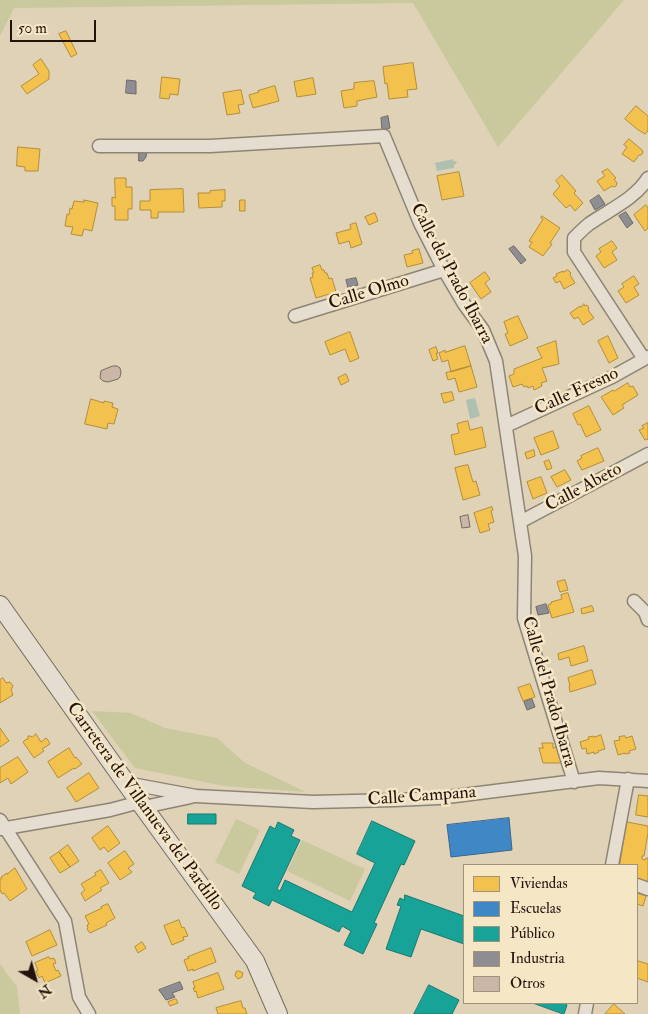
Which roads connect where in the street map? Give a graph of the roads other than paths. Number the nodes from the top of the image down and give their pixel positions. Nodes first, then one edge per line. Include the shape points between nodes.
1 (99, 146) dead end
2 (648, 178) edge
3 (444, 270) junction
4 (295, 316) dead end
5 (646, 358) edge
6 (506, 426) junction
7 (648, 454) edge
8 (520, 522) junction
9 (634, 601) dead end
10 (0, 605) edge
11 (648, 620) edge
12 (628, 779) junction
13 (648, 781) edge
14 (574, 782) junction
15 (126, 783) junction
16 (196, 796) junction
17 (142, 805) junction
18 (2, 826) edge
19 (612, 864) edge
20 (89, 1014) edge
21 (278, 1014) edge

1 - 3 street, Calle del Prado Ibarra via 210,146 384,136 420,223
2 - 5 street via 632,196 587,225 574,238 574,252
3 - 4 street, Calle Olmo
3 - 6 street, Calle del Prado Ibarra via 483,330 496,361
5 - 6 street, Calle Fresno
6 - 8 street, Calle del Prado Ibarra
7 - 8 street, Calle Abeto
8 - 14 street, Calle del Prado Ibarra via 525,556 524,618
9 - 11 street
10 - 15 street, Carretera de Villanueva del Pardillo
12 - 13 street, Calle Campana
12 - 14 street, Calle Campana via 599,778
12 - 19 street
14 - 16 street, Calle Campana via 440,798 395,800 313,802
15 - 16 street
15 - 17 street, Carretera de Villanueva del Pardillo
16 - 17 street
17 - 18 street
17 - 21 street, Carretera de Villanueva del Pardillo via 255,961
18 - 20 street via 65,921 79,997

